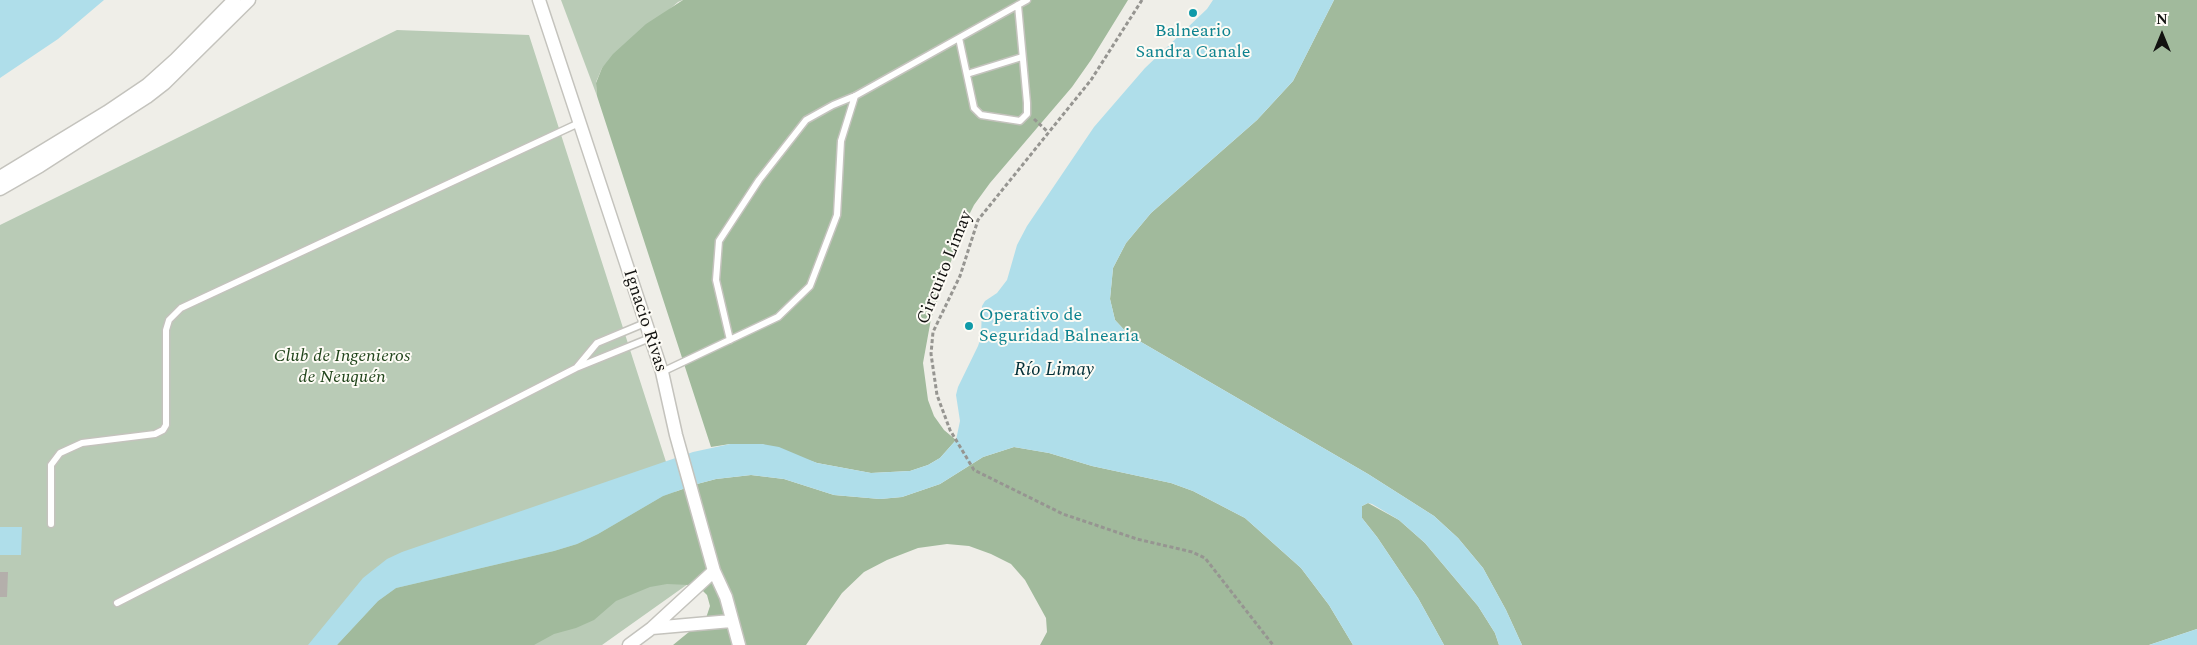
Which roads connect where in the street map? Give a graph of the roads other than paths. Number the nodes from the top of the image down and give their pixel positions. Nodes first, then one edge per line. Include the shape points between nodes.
1 (234, 0) edge
2 (249, 0) edge
3 (539, 0) edge
4 (1026, 0) edge
5 (1018, 5) junction
6 (959, 38) junction
7 (1022, 57) junction
8 (967, 74) junction
9 (855, 96) junction
10 (579, 123) junction
11 (0, 177) edge
12 (0, 189) edge
13 (645, 323) junction
14 (650, 338) junction
15 (730, 340) junction
16 (576, 368) junction
17 (662, 372) junction
18 (51, 524) dead end
19 (714, 571) junction
20 (116, 604) dead end
21 (731, 620) junction
22 (652, 628) junction
23 (629, 645) edge
24 (739, 645) edge

1 - 11 street via 147,85
2 - 12 street via 147,97
3 - 10 street, Ignacio Rivas
4 - 5 lane
5 - 6 lane
5 - 7 lane
6 - 8 lane
6 - 9 lane
7 - 8 lane
7 - 8 lane via 1027,114 1020,121 981,116 974,108
9 - 15 lane via 840,141 836,215 810,286 778,317
9 - 15 lane via 806,120 759,180 719,241 716,280
10 - 13 street, Ignacio Rivas
10 - 18 lane via 181,308 169,320 166,330 166,425 163,430 155,434 82,442 60,452 51,466
13 - 14 street, Ignacio Rivas
13 - 16 lane via 597,343
14 - 16 lane
14 - 17 street, Ignacio Rivas
15 - 17 lane
16 - 20 lane
17 - 19 street, Ignacio Rivas
19 - 21 street, Ignacio Rivas via 726,597
19 - 22 street
21 - 22 street
21 - 24 street, Ignacio Rivas
22 - 23 street

